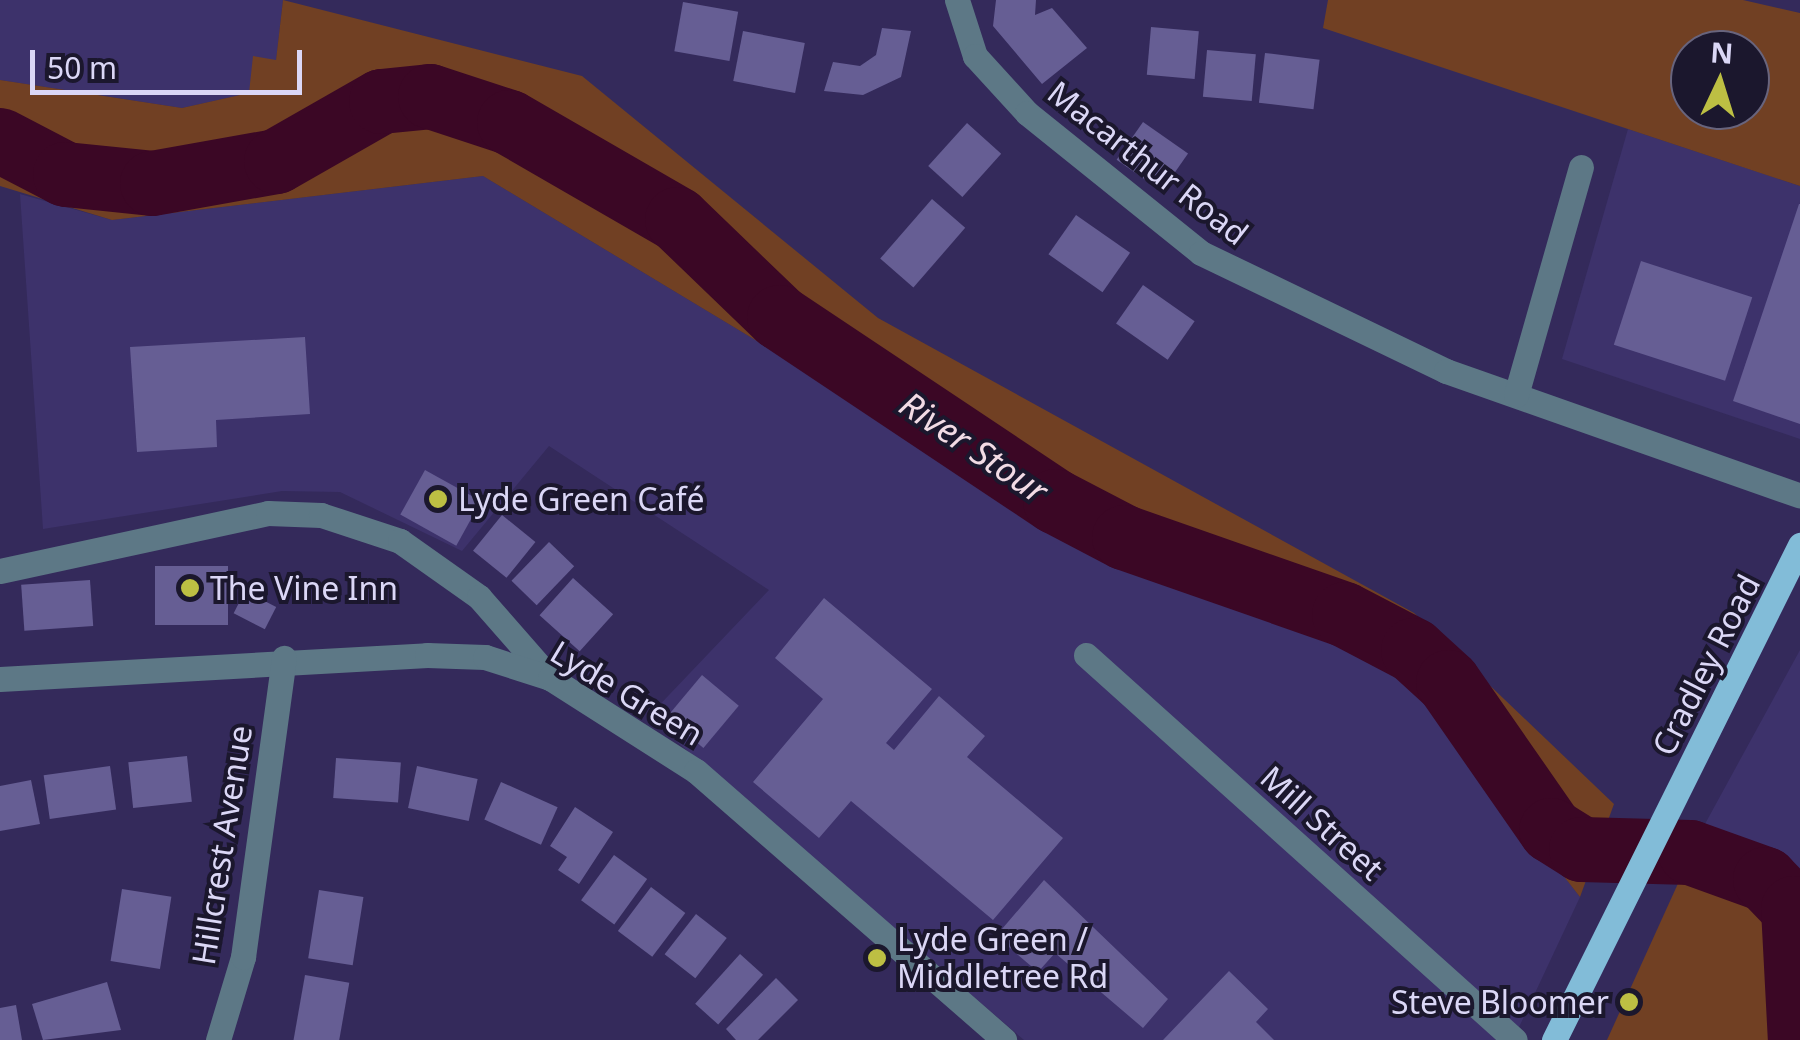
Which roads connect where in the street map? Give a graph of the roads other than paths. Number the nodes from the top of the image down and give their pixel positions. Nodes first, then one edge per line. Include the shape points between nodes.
1 (956, 0) edge
2 (1581, 168) dead end
3 (1516, 395) junction
4 (1800, 496) edge
5 (1800, 546) edge
6 (0, 571) edge
7 (1086, 655) dead end
8 (284, 658) junction
9 (0, 678) edge
10 (550, 678) junction
11 (218, 1040) edge
12 (1004, 1040) edge
13 (1514, 1040) edge
14 (1554, 1040) edge

1 - 3 street, Macarthur Road via 976,56 1027,114 1201,253 1328,322
2 - 3 street
3 - 4 street, Macarthur Road
5 - 14 main road, Cradley Road
6 - 10 street via 268,513 321,514 416,552 479,598
7 - 13 street, Mill Street
8 - 9 street, Lyde Green
8 - 10 street, Lyde Green via 485,657
8 - 11 street, Hillcrest Avenue via 243,957
10 - 12 street, Lyde Green via 696,771

